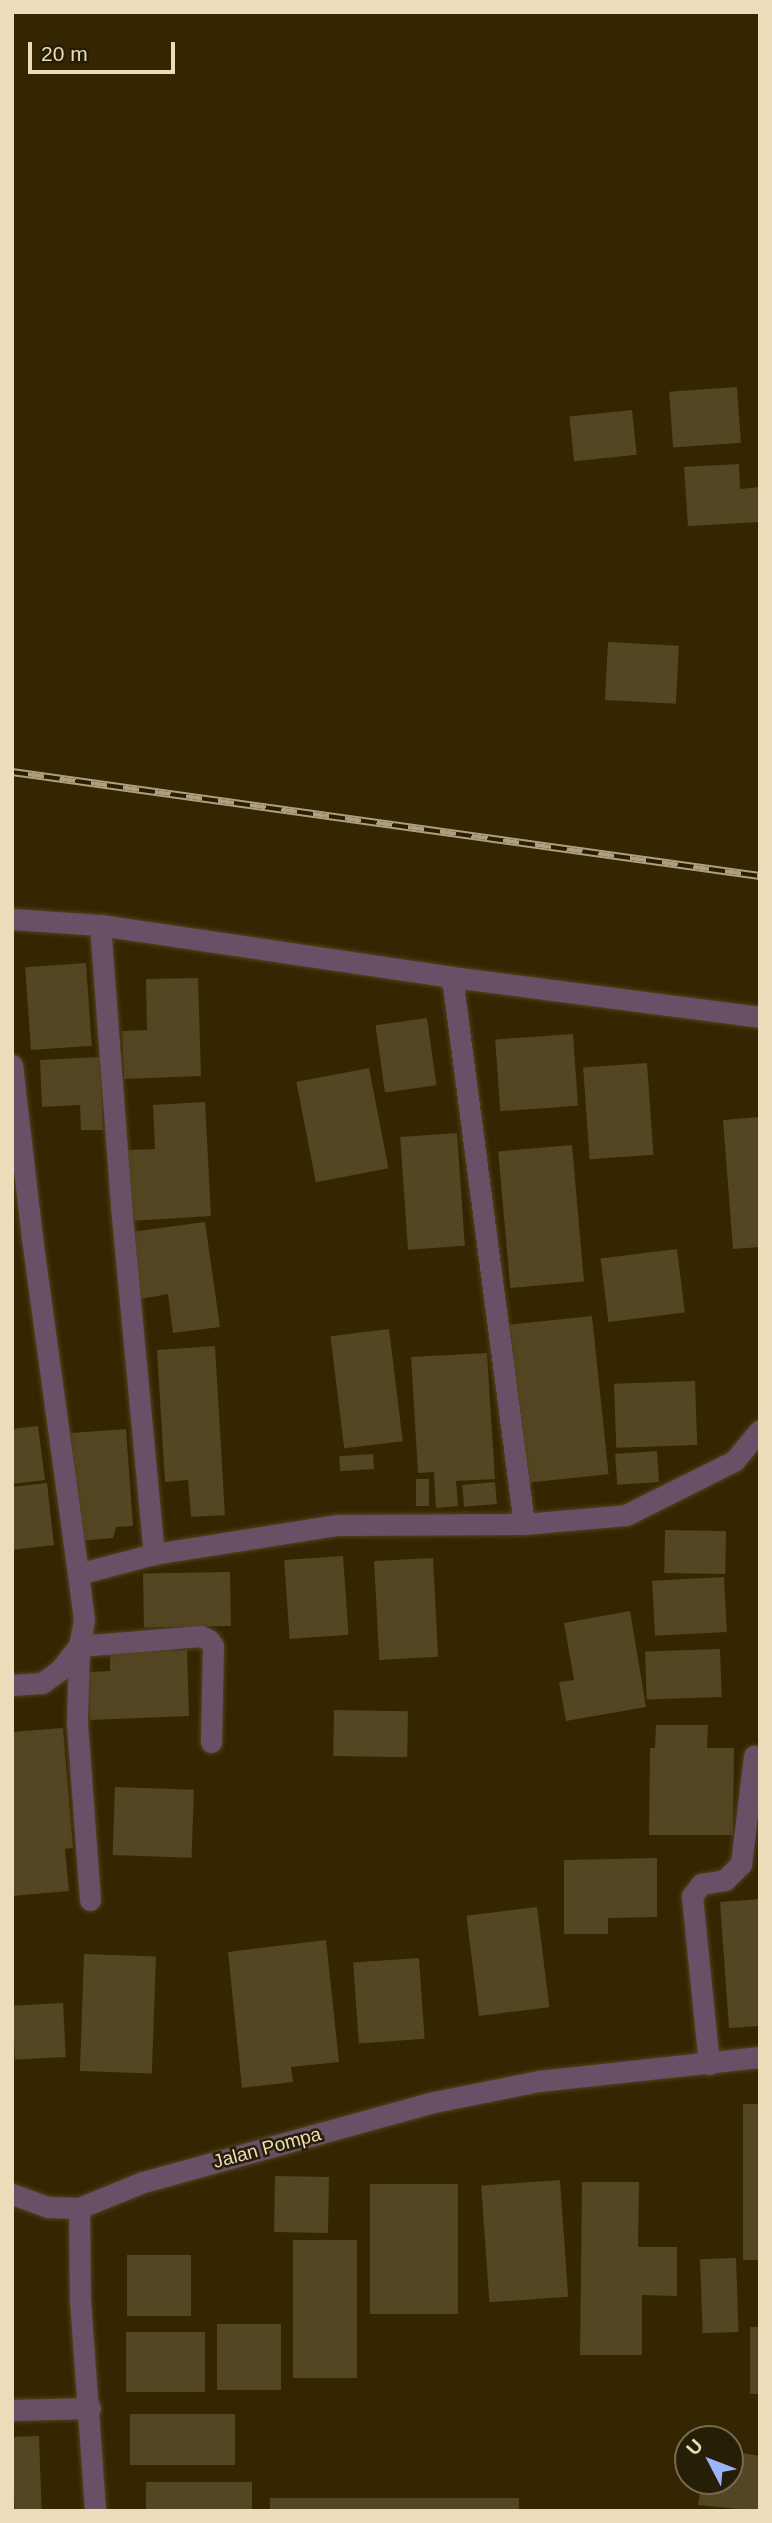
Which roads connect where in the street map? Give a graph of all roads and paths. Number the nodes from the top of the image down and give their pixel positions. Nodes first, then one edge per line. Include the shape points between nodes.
1 (12, 919) edge
2 (100, 925) junction
3 (452, 977) junction
4 (760, 1017) edge
5 (12, 1065) edge
6 (760, 1430) edge
7 (524, 1524) junction
8 (154, 1554) junction
9 (78, 1574) junction
10 (79, 1646) junction
11 (12, 1685) edge
12 (211, 1742) dead end
13 (754, 1756) dead end
14 (90, 1900) dead end
15 (760, 2057) edge
16 (709, 2064) junction
17 (12, 2194) edge
18 (79, 2208) junction
19 (90, 2408) junction
20 (12, 2410) edge
21 (95, 2511) edge

1 - 2 street
2 - 3 street
2 - 8 street
3 - 4 street
3 - 7 street
5 - 9 street
6 - 7 street via 734,1461 626,1516
7 - 8 street via 338,1525
8 - 9 street
9 - 10 street via 84,1620
10 - 11 street via 60,1670 42,1683
10 - 12 street via 201,1636 209,1640 213,1646
10 - 14 street via 77,1723
13 - 16 street via 741,1864 725,1880 701,1884 692,1896
15 - 16 street, Jalan Pompa
16 - 18 street, Jalan Pompa via 539,2081 429,2104 143,2182
17 - 18 street via 48,2207
18 - 19 street via 80,2300
19 - 20 street
19 - 21 street

